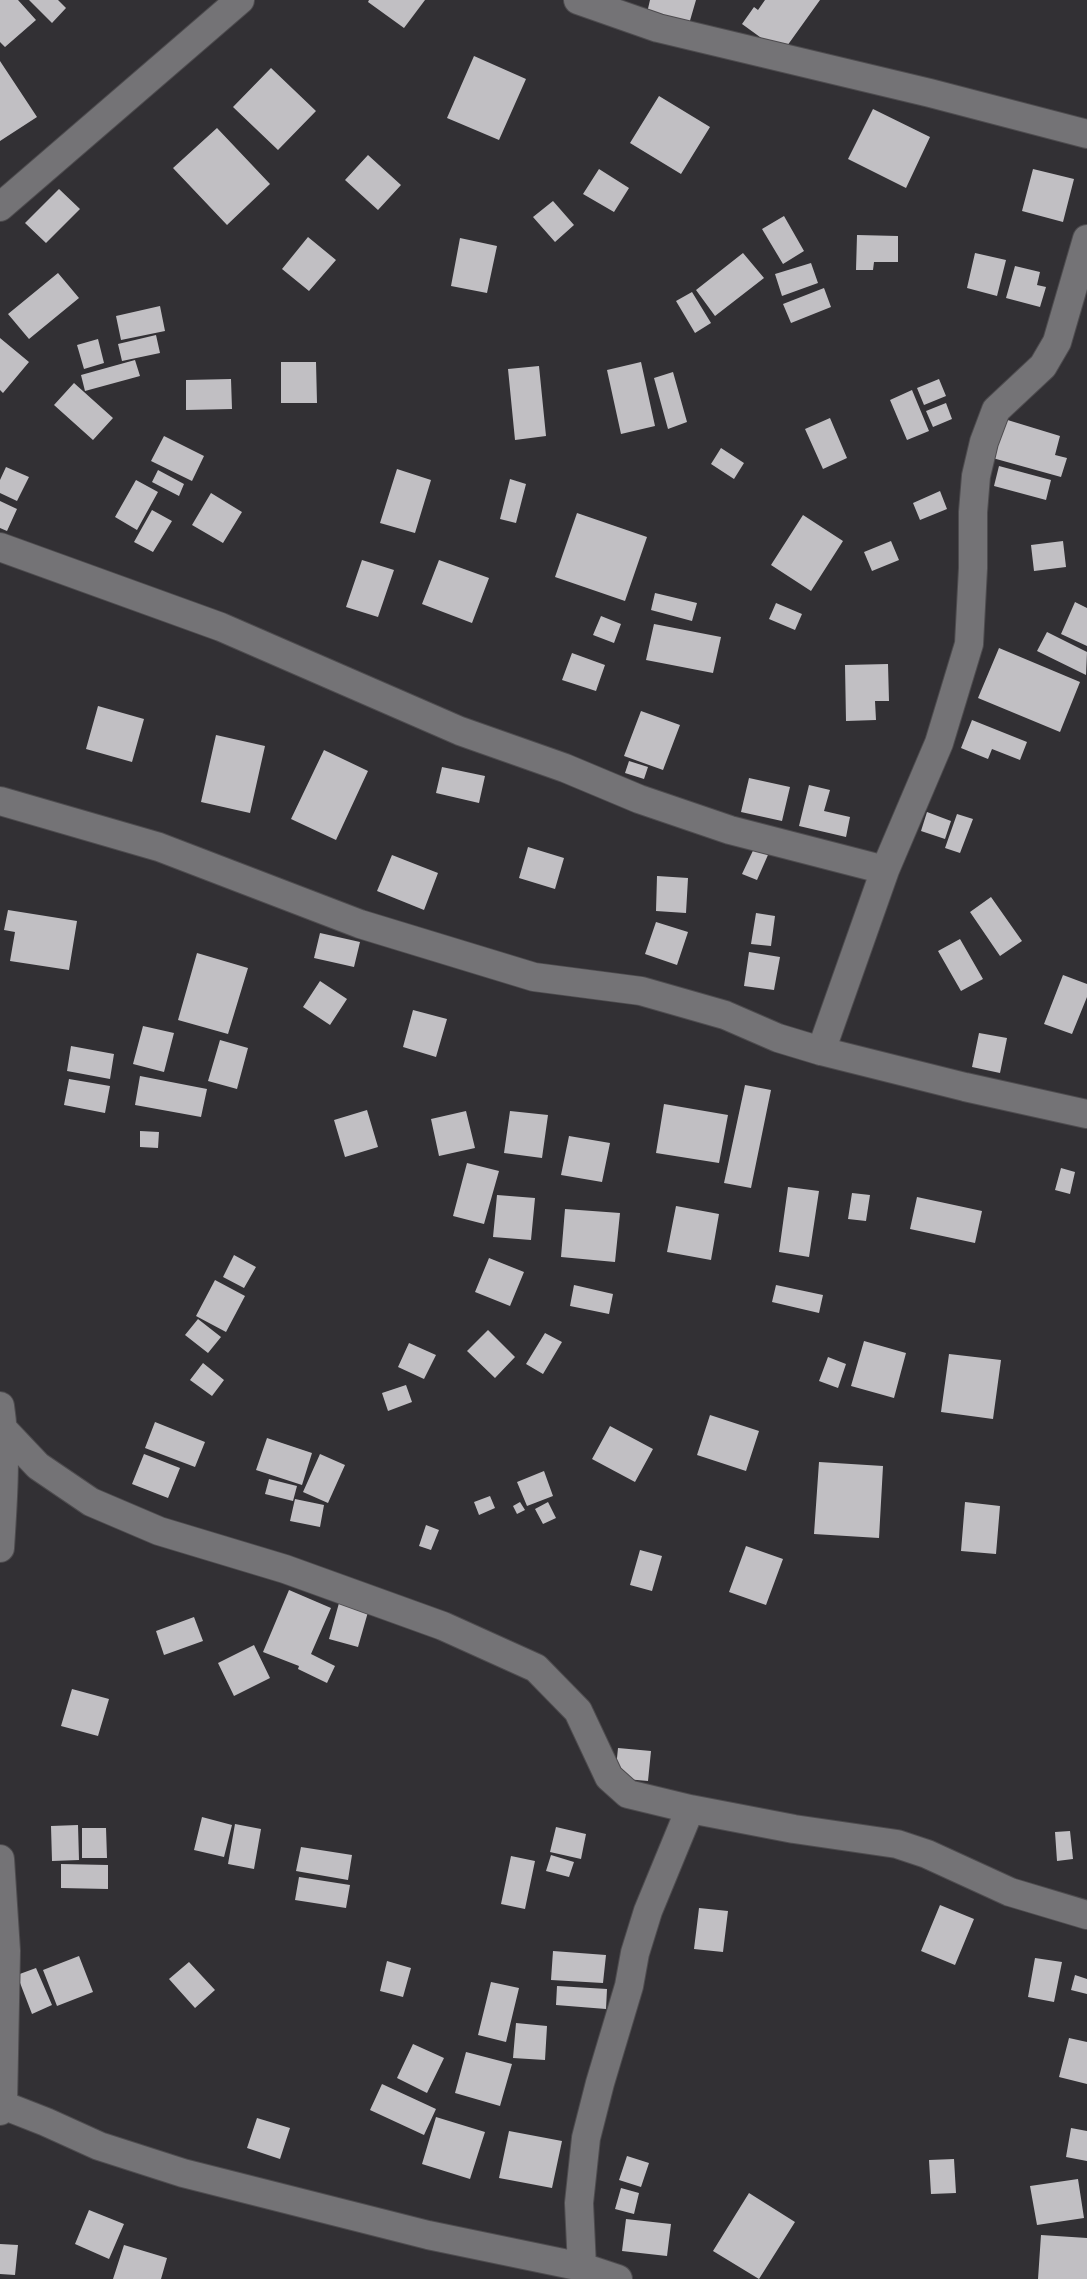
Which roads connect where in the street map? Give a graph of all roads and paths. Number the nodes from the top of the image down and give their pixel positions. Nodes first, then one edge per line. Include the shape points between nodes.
1 (240, 0) edge
2 (578, 0) edge
3 (1087, 134) edge
4 (0, 208) edge
5 (1087, 239) edge
6 (0, 547) edge
7 (0, 801) edge
8 (885, 870) junction
9 (821, 1051) junction
10 (1087, 1114) edge
11 (2, 1417) edge
12 (0, 1548) edge
13 (690, 1809) junction
14 (0, 1859) edge
15 (1087, 1915) edge
16 (1, 2106) edge
17 (582, 2267) junction
18 (618, 2279) edge

1 - 4 street
2 - 3 street via 658,28
5 - 8 street via 1057,342 1043,366 996,410 984,442 974,494 969,644 939,742
6 - 8 street via 221,627 460,731 565,768 639,799 730,830
7 - 9 street via 159,847 360,924 525,975 641,991 725,1015 778,1038
8 - 9 street
9 - 10 street
11 - 12 street via 4,1486
11 - 13 street via 38,1466 91,1502 160,1531 285,1569 443,1626 536,1668 578,1711 609,1777 628,1794
13 - 15 street via 897,1844 927,1854 1010,1892
13 - 17 street via 648,1911 586,2138 578,2203
14 - 16 street via 6,1951
16 - 17 street via 99,2146 183,2173 428,2235
17 - 18 street

